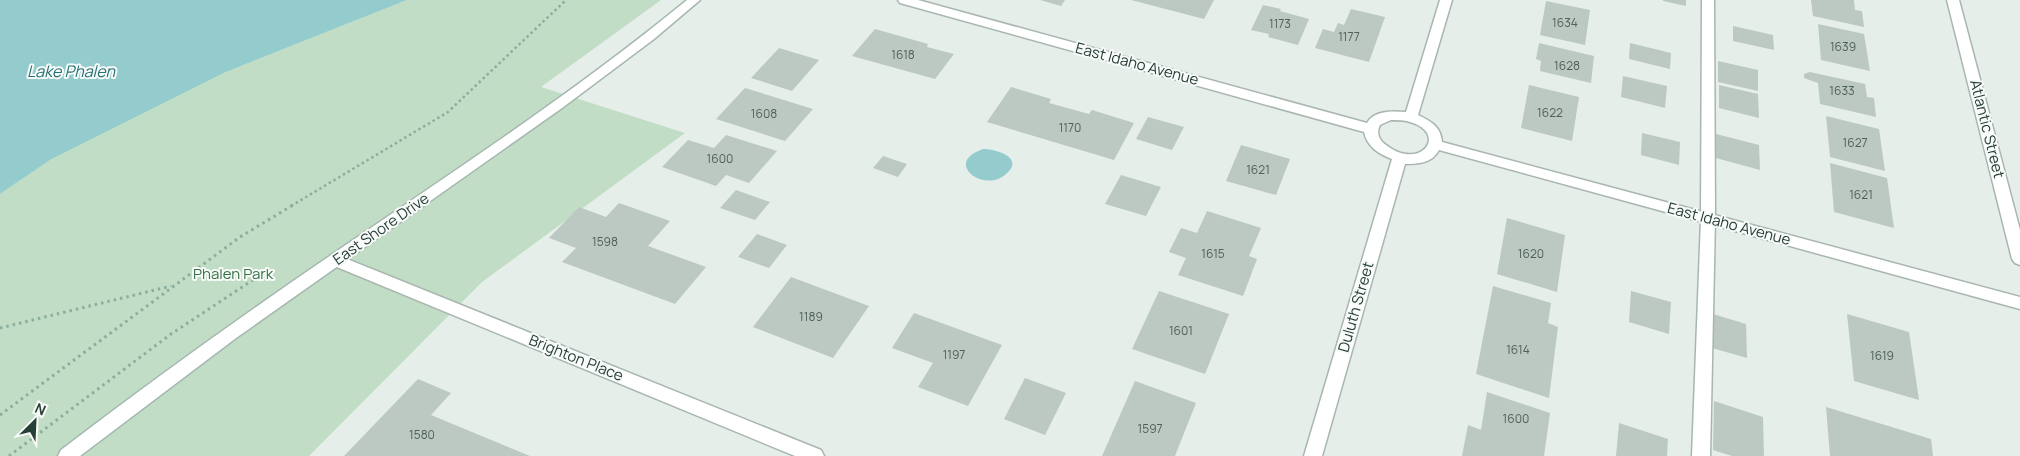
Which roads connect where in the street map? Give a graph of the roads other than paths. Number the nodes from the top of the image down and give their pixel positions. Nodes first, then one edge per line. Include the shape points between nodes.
1 (694, 0) edge
2 (904, 0) edge
3 (1446, 0) edge
4 (1708, 0) edge
5 (1953, 0) edge
6 (1411, 117) junction
7 (1371, 128) junction
8 (1437, 145) junction
9 (1400, 157) junction
10 (1708, 219) junction
11 (2020, 259) edge
12 (337, 261) junction
13 (2020, 303) edge
14 (67, 456) edge
15 (815, 456) edge
16 (1313, 456) edge
17 (1701, 456) edge

1 - 12 street, East Shore Drive via 583,87
2 - 7 street, East Idaho Avenue
3 - 6 street
4 - 10 street
5 - 11 street, Atlantic Street
6 - 7 street via 1381,118
6 - 8 street via 1434,132
7 - 9 street via 1374,142
8 - 9 street via 1428,156
8 - 10 street, East Idaho Avenue
9 - 16 street, Duluth Street
10 - 13 street, East Idaho Avenue
10 - 17 street
12 - 14 street, East Shore Drive via 235,329 126,408
12 - 15 street, Brighton Place

